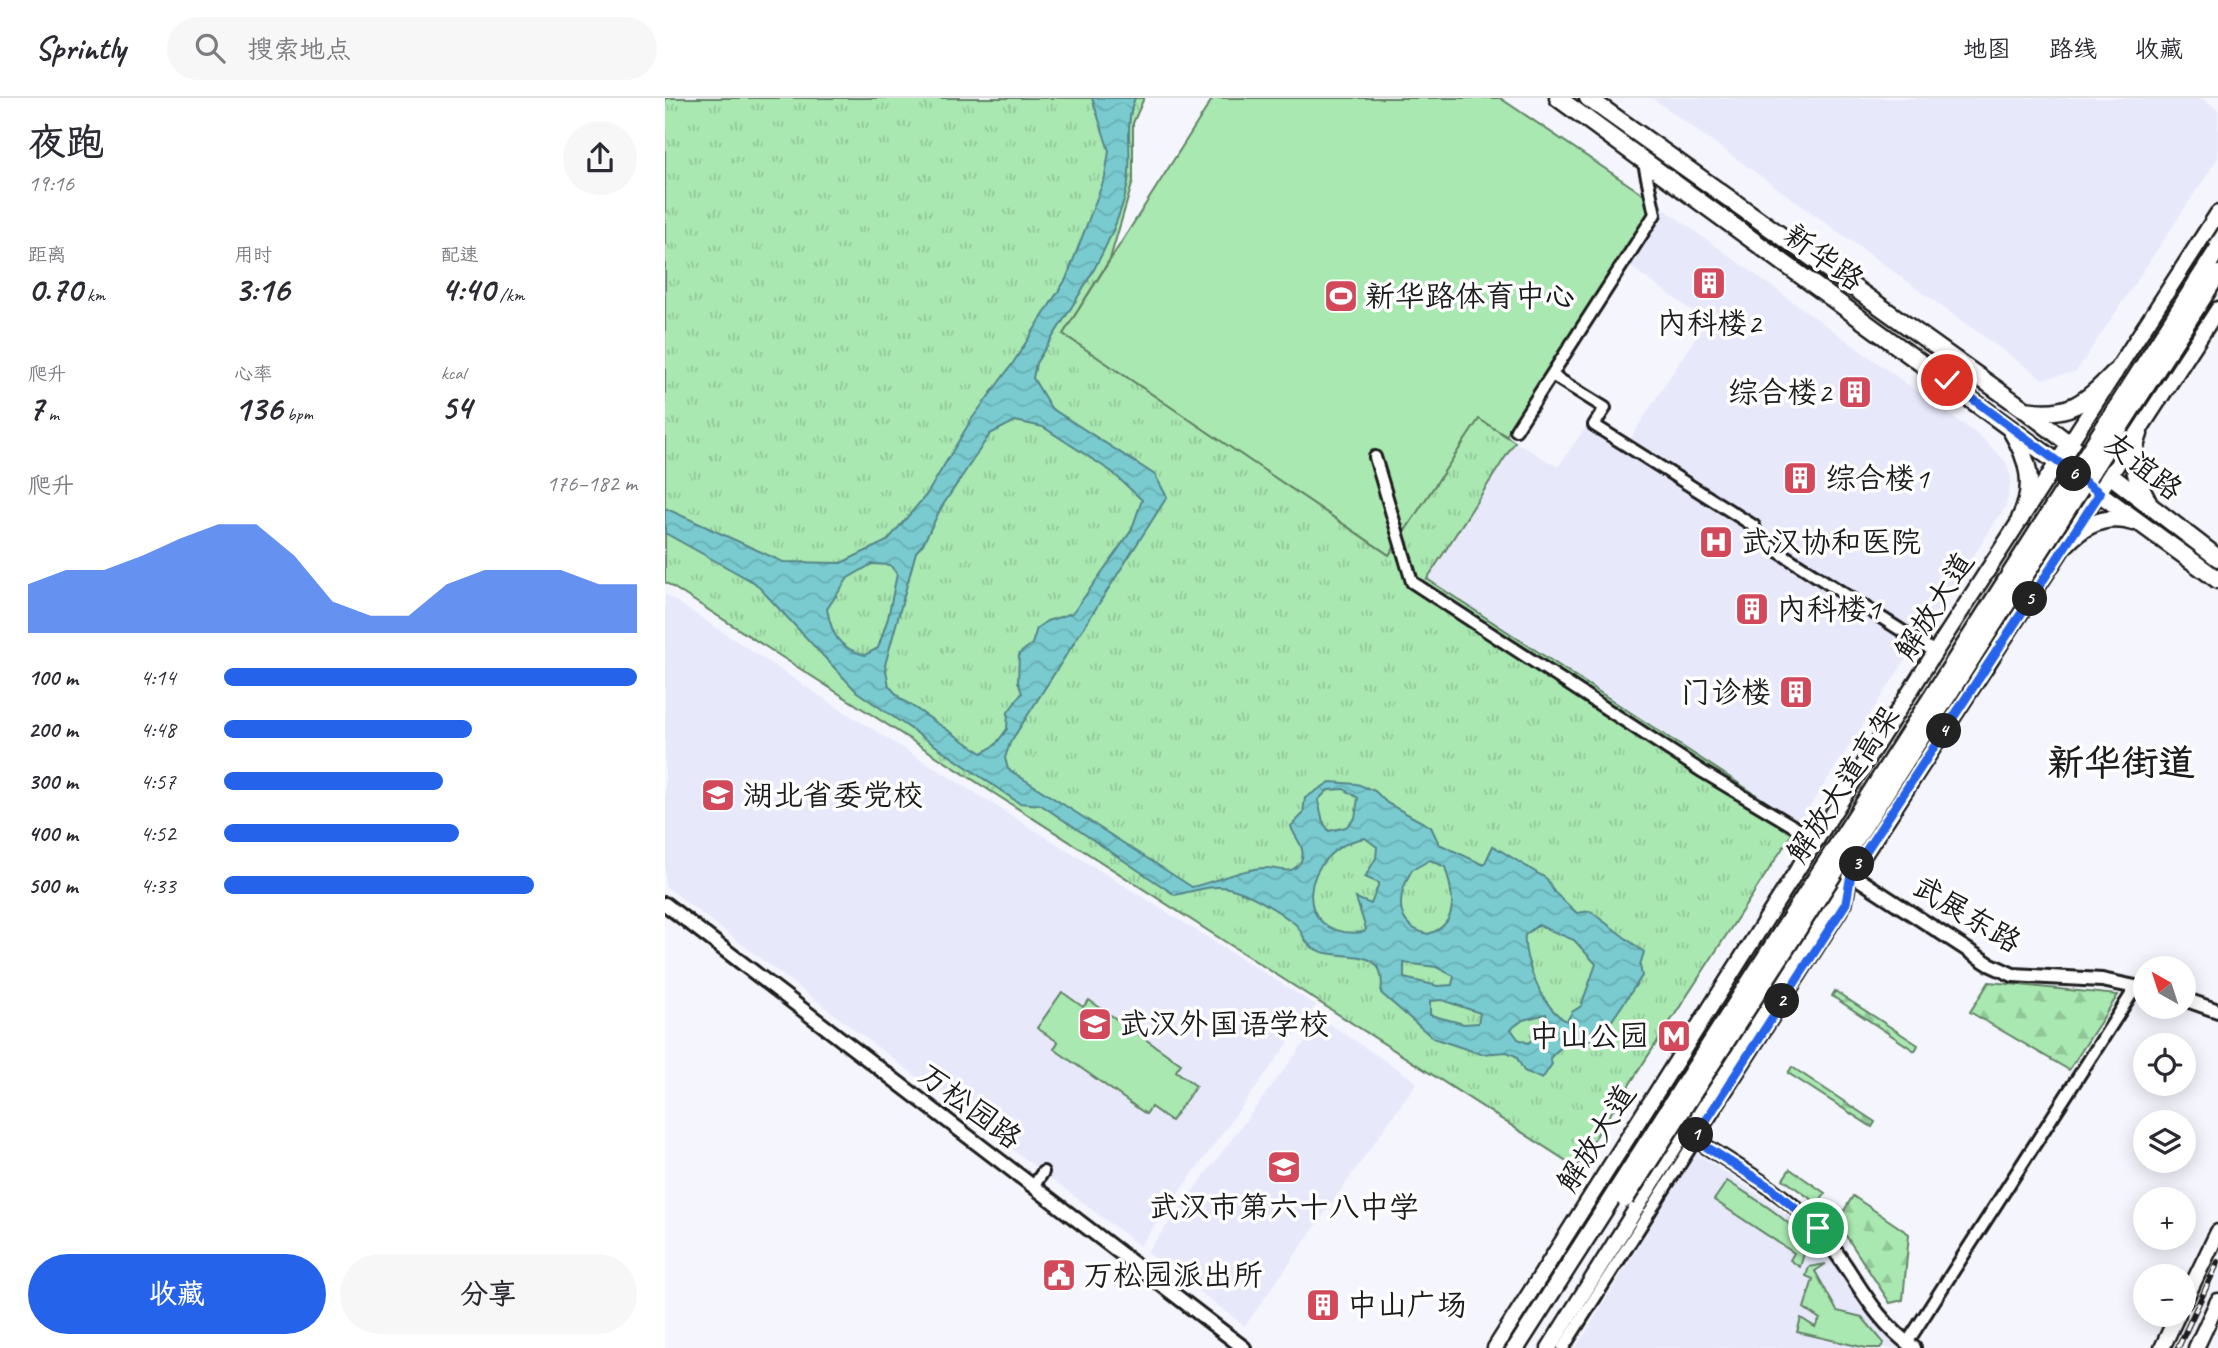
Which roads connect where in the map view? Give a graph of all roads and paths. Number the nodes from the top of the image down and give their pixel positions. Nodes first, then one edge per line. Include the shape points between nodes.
1 (1558, 98) edge
2 (1588, 98) edge
3 (1643, 159) junction
4 (2218, 213) edge
5 (2218, 249) edge
6 (2218, 274) edge
7 (2218, 309) edge
8 (2114, 373) junction
9 (1552, 375) junction
10 (2024, 410) junction
11 (2008, 425) junction
12 (1516, 430) dead end
13 (2139, 434) junction
14 (2068, 444) junction
15 (1375, 457) dead end
16 (2057, 461) junction
17 (2111, 477) junction
18 (2100, 493) junction
19 (2153, 510) junction
20 (2020, 519) junction
21 (2145, 526) junction
22 (2067, 543) junction
23 (2218, 558) edge
24 (2218, 580) edge
25 (1935, 652) junction
26 (1818, 841) junction
27 (1851, 874) junction
28 (665, 904) edge
29 (2133, 986) edge
30 (2133, 1000) edge
31 (2196, 1003) edge
32 (2218, 1011) edge
33 (1689, 1135) junction
34 (1043, 1172) dead end
35 (1033, 1187) junction
36 (2218, 1232) edge
37 (2196, 1278) edge
38 (2218, 1301) edge
39 (2172, 1327) edge
40 (1910, 1346) edge
41 (1244, 1348) edge
42 (1495, 1348) edge
43 (1516, 1348) edge
44 (1529, 1348) edge
45 (1549, 1348) edge
46 (1563, 1348) edge
47 (2162, 1348) edge
48 (2196, 1348) edge

1 - 3 main road, 新华路
2 - 10 main road, 新华路
3 - 9 street via 1655,214
3 - 11 main road, 新华路
4 - 8 main road, 解放大道
5 - 43 main road, 解放大道高架, bridge
6 - 44 main road, 解放大道高架, bridge
7 - 13 main road
8 - 10 main road via 2077,405 2046,413
8 - 14 main road, 解放大道
9 - 12 street
9 - 25 street via 1605,408 1594,425 1755,526 1757,538
10 - 14 main road, 新华路
11 - 16 main road, 新华路
11 - 20 main road via 2030,476 2027,505
13 - 17 main road
13 - 19 main road via 2133,449 2134,473
14 - 16 main road, 解放大道
14 - 17 main road, 友谊路
15 - 26 street via 1412,582 1703,772
16 - 18 main road, 友谊路
16 - 20 main road, 解放大道
17 - 18 main road
17 - 19 main road, 友谊路
18 - 21 main road, 友谊路
18 - 22 main road
19 - 23 main road, 友谊路
20 - 25 main road, 解放大道
21 - 22 main road via 2105,519
21 - 24 main road, 友谊路
22 - 27 main road
25 - 26 main road, 解放大道
26 - 42 main road, 解放大道
27 - 29 street, 武展东路 via 2013,975
27 - 33 main road
28 - 35 street, 万松园路
30 - 40 street
31 - 32 street
33 - 40 street via 1803,1214 1829,1242 1880,1320
33 - 45 main road
33 - 46 street
34 - 35 street
35 - 41 street, 万松园路
36 - 37 main road
38 - 48 main road
39 - 47 main road

